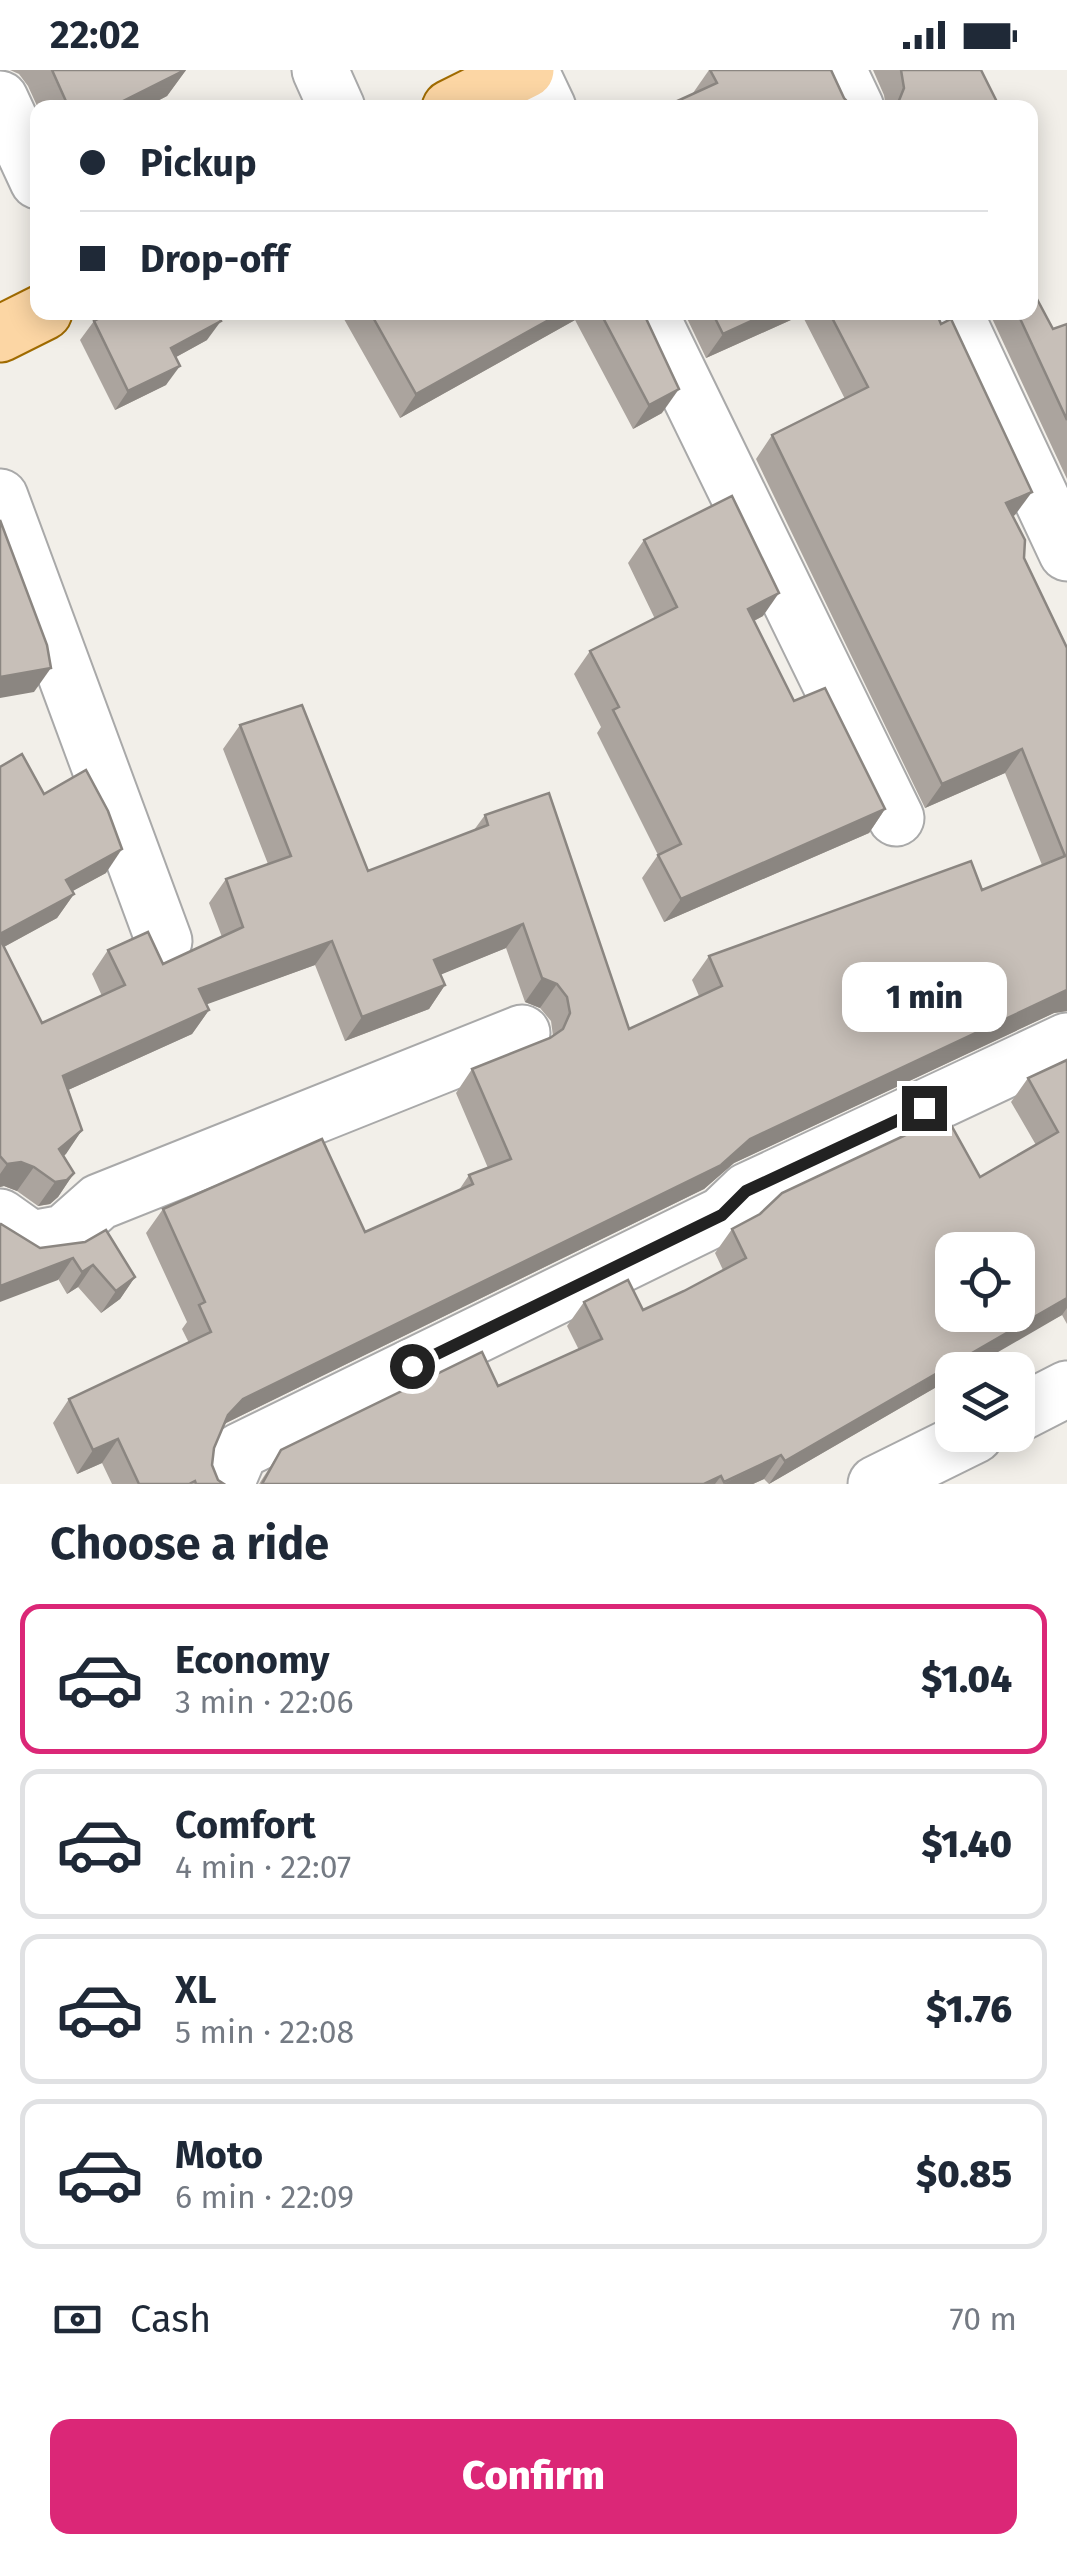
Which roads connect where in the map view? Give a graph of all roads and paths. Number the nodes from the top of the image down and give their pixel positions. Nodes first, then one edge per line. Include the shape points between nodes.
1 (320, 70) edge
2 (528, 70) edge
3 (838, 70) edge
4 (0, 99) edge
5 (333, 100) edge
6 (466, 100) edge
7 (544, 100) edge
8 (852, 100) edge
9 (30, 164) edge
10 (30, 319) edge
11 (653, 320) edge
12 (958, 320) edge
13 (0, 334) edge
14 (0, 498) edge
15 (1067, 553) edge
16 (896, 818) dead end
17 (164, 941) dead end
18 (522, 1033) dead end
19 (1067, 1041) edge
20 (0, 1217) edge
21 (1067, 1389) edge
22 (1035, 1405) edge
23 (941, 1452) edge
24 (226, 1484) edge
25 (876, 1484) edge

1 - 5 street
2 - 6 main road
2 - 7 street
3 - 8 street
4 - 9 street
10 - 13 main road
11 - 16 street
12 - 15 street
14 - 17 street
18 - 20 street via 99,1202 64,1233 32,1239
19 - 24 street via 746,1191 722,1215 240,1451
21 - 22 street
23 - 25 street

